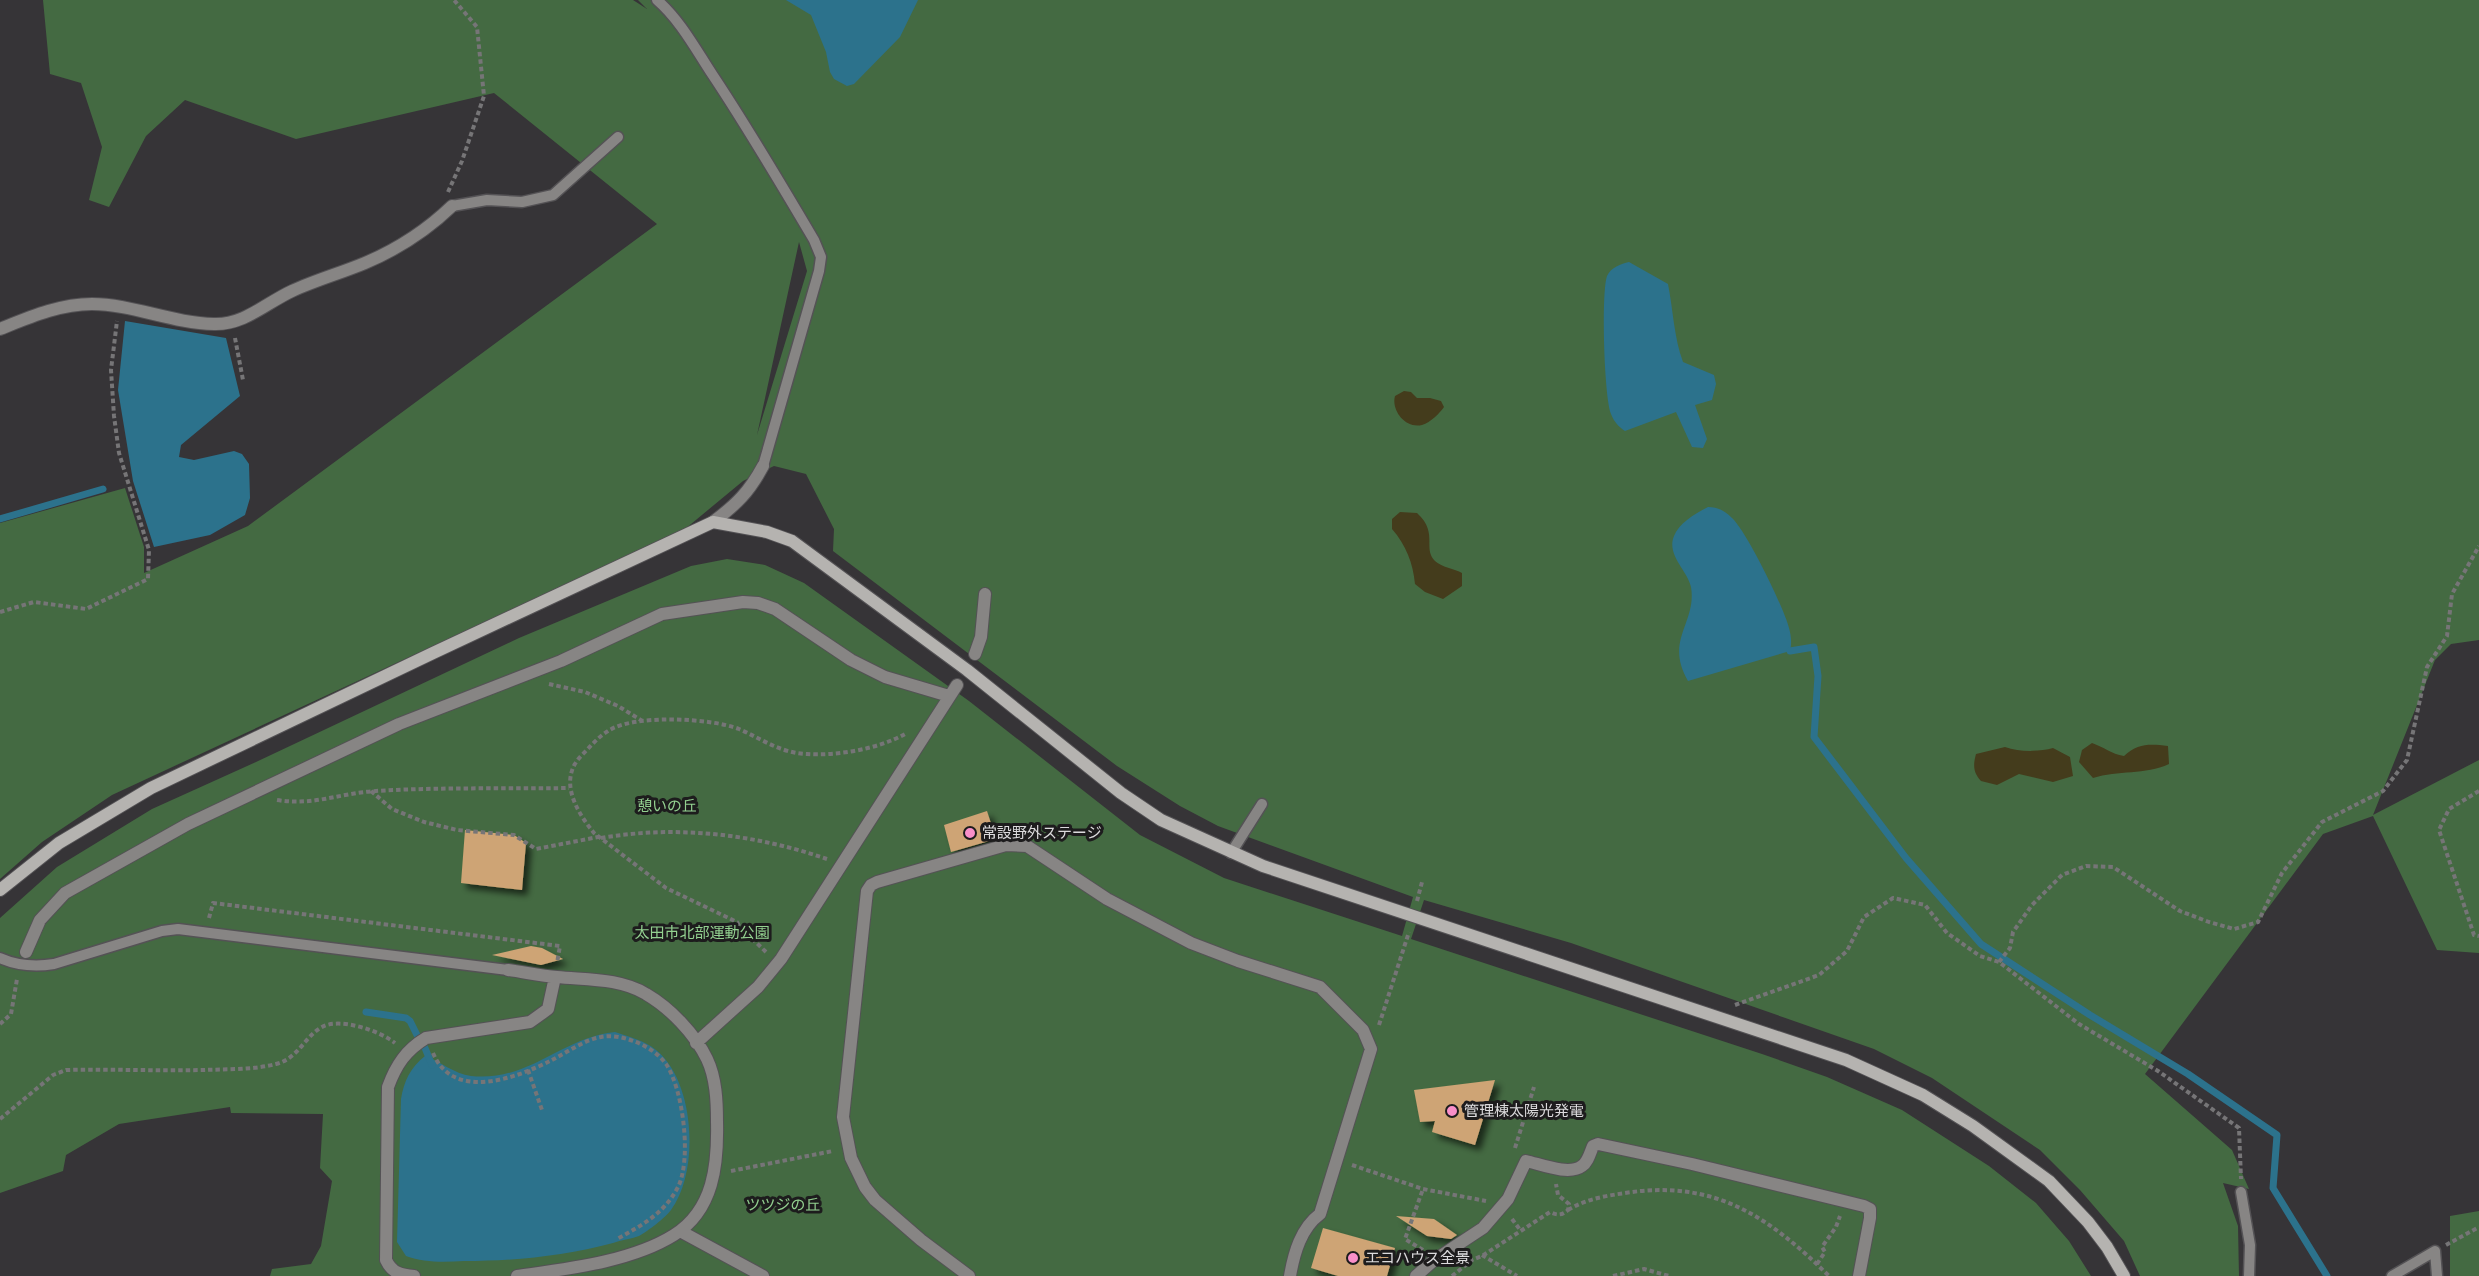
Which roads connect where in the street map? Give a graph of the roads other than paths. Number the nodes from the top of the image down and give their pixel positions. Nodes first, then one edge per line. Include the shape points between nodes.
1 (657, 0) edge
2 (618, 137) dead end
3 (452, 206) joint
4 (0, 328) edge
5 (763, 466) joint
6 (713, 522) junction
7 (985, 594) dead end
8 (975, 654) dead end
9 (957, 685) dead end
10 (949, 696) junction
11 (1262, 804) dead end
12 (1231, 853) junction
13 (0, 890) edge
14 (26, 952) dead end
15 (0, 958) edge
16 (508, 970) joint
17 (555, 977) junction
18 (696, 1042) junction
19 (2241, 1192) road end
20 (680, 1231) junction
21 (407, 1276) edge
22 (517, 1276) edge
23 (763, 1276) edge
24 (969, 1276) edge
25 (1290, 1276) edge
26 (1416, 1276) edge
27 (1859, 1276) edge
28 (2124, 1276) edge
29 (2249, 1276) edge
30 (2392, 1276) edge
31 (2437, 1276) edge

1 - 5 lane via 682,28 740,116 821,257
2 - 3 lane via 553,195 522,202 487,200
3 - 4 street via 396,249 292,291 232,323 176,320 94,304 57,308
5 - 6 street via 739,502
6 - 12 street via 792,541 967,670 1121,793 1161,820
6 - 13 street via 151,788 59,843
7 - 8 street via 981,637
9 - 10 street
10 - 14 street via 885,677 851,660 775,609 758,603 662,614 522,677 399,724 188,824 65,893 40,920
10 - 18 street via 778,962 758,987
11 - 12 lane
12 - 28 street via 1846,1060 1923,1095 2049,1181 2088,1222
15 - 16 lane via 22,965 54,964 178,929
16 - 17 street
17 - 18 street via 612,982 644,993 678,1019
17 - 21 street via 548,1009 530,1022 426,1038 399,1061 388,1087 386,1260 389,1267
18 - 20 street via 714,1079 715,1172 702,1205
19 - 29 lane via 2250,1245
20 - 22 street via 653,1245 576,1268
20 - 23 street
24 - 25 street via 875,1200 859,1177 843,1117 867,891 877,882 1006,845 1026,846 1107,899 1181,938 1320,987 1363,1030 1371,1049 1320,1214 1304,1231
26 - 27 street via 1484,1228 1508,1199 1526,1161 1575,1170 1583,1166 1593,1146 1604,1144 1870,1209
30 - 31 lane via 2435,1251

